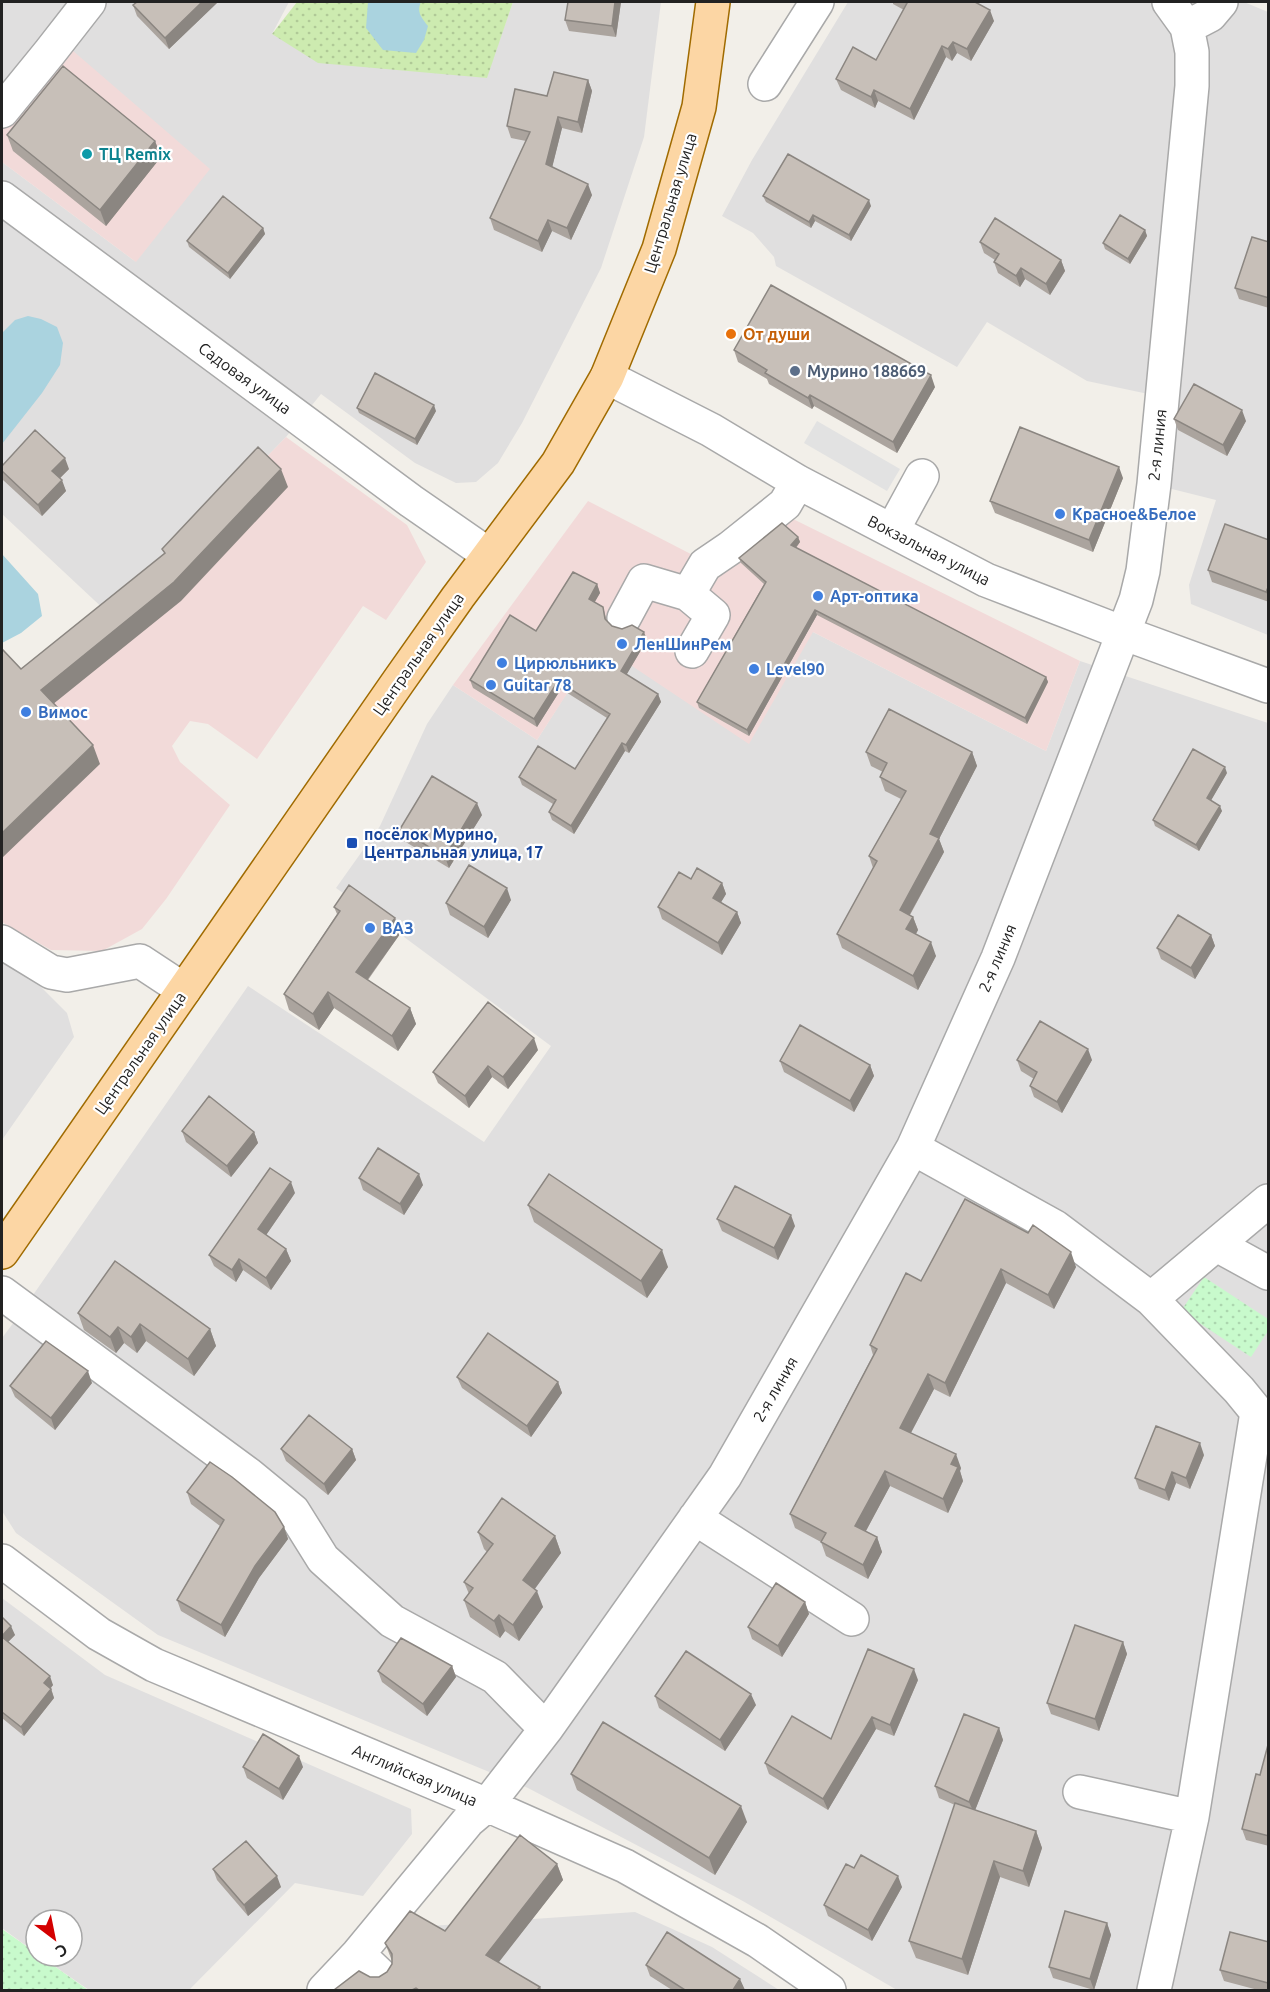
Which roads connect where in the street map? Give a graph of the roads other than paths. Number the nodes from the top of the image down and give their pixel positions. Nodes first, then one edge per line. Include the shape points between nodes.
1 (88, 2) edge
2 (712, 2) edge
3 (817, 2) edge
4 (1221, 2) edge
5 (1178, 14) edge
6 (765, 84) dead end
7 (2, 111) edge
8 (2, 198) edge
9 (607, 377) junction
10 (922, 476) dead end
11 (798, 482) junction
12 (892, 531) junction
13 (489, 555) junction
14 (688, 594) junction
15 (624, 618) dead end
16 (1123, 633) junction
17 (692, 651) dead end
18 (1269, 686) edge
19 (2, 942) edge
20 (183, 990) junction
21 (913, 1148) junction
22 (1269, 1201) edge
23 (1217, 1245) junction
24 (2, 1252) edge
25 (1269, 1273) edge
26 (2, 1293) edge
27 (1152, 1299) junction
28 (1263, 1414) edge
29 (695, 1518) junction
30 (2, 1561) edge
31 (852, 1618) dead end
32 (546, 1729) junction
33 (1080, 1792) dead end
34 (487, 1805) junction
35 (1192, 1817) junction
36 (324, 1990) edge
37 (829, 1990) edge
38 (1154, 1990) edge

1 - 7 street
2 - 9 main road, Центральная улица via 699,107 659,249
3 - 6 street
4 - 5 street via 1209,15
5 - 16 street, 2-я линия via 1192,52 1192,86 1154,484 1143,571
8 - 13 street, Садовая улица
9 - 11 street, Вокзальная улица via 711,430
9 - 13 main road, Центральная улица via 558,463
10 - 12 street
11 - 12 street, Вокзальная улица
11 - 14 street via 785,504 705,565
12 - 16 street, Вокзальная улица via 986,580
13 - 20 main road, Центральная улица
14 - 15 street via 644,580
14 - 17 street via 712,615
16 - 18 street, Вокзальная улица
16 - 21 street, 2-я линия via 998,958
19 - 20 street via 51,972 67,975 140,961
20 - 24 main road, Центральная улица
21 - 27 street via 1055,1227
21 - 29 street, 2-я линия via 725,1476
22 - 23 street
23 - 25 street
23 - 27 street
26 - 32 street via 248,1474 293,1511 323,1559 392,1621 495,1677
27 - 28 street
28 - 35 street
29 - 31 street
29 - 32 street, 2-я линия
30 - 34 street, Английская улица via 99,1634 154,1665
32 - 34 street, 2-я линия
33 - 35 street
34 - 36 street, 2-я линия via 468,1821 369,1964
34 - 37 street, Английская улица via 625,1866 758,1941
35 - 38 street

